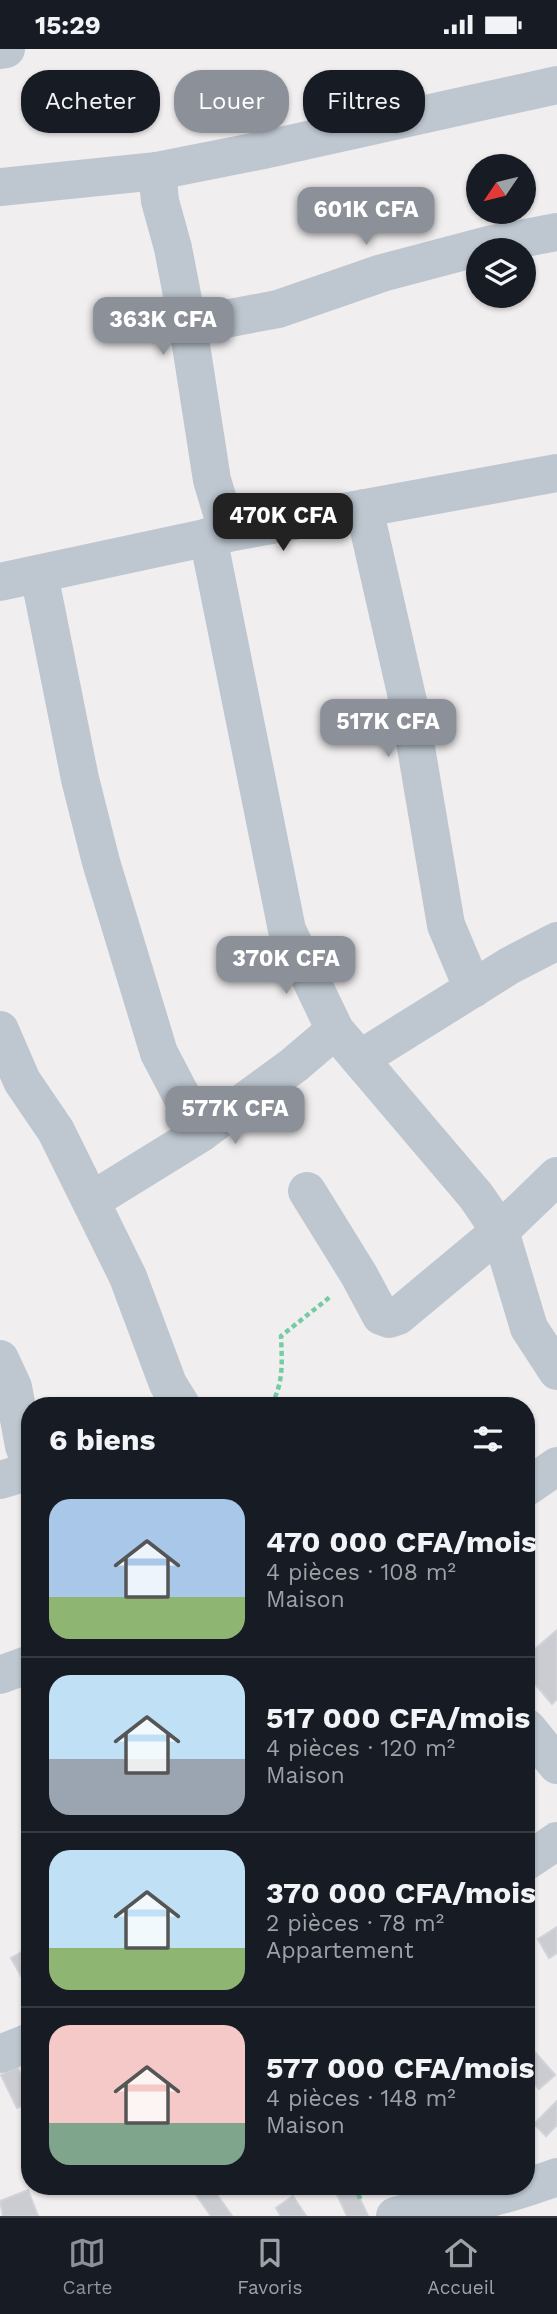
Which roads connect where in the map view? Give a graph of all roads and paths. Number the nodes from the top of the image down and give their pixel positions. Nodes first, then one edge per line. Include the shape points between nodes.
1 (6, 49) edge
2 (0, 50) edge
3 (557, 85) edge
4 (157, 171) junction
5 (0, 187) edge
6 (557, 232) edge
7 (188, 325) junction
8 (557, 473) edge
9 (363, 508) junction
10 (218, 535) junction
11 (39, 574) junction
12 (0, 582) edge
13 (557, 941) edge
14 (473, 989) junction
15 (0, 1030) edge
16 (335, 1030) junction
17 (360, 1059) junction
18 (9, 1072) edge
19 (201, 1133) junction
20 (557, 1176) edge
21 (307, 1191) dead end
22 (91, 1201) junction
23 (500, 1231) junction
24 (359, 1275) junction
25 (0, 1359) edge
26 (557, 1371) edge
27 (176, 1397) edge
28 (276, 1397) edge
29 (21, 1430) edge
30 (557, 1466) edge
31 (21, 1474) edge
32 (0, 1480) edge
33 (535, 1481) edge
34 (21, 1667) edge
35 (0, 1675) edge
36 (535, 1738) edge
37 (557, 1765) edge
38 (557, 1841) edge
39 (535, 1856) edge
40 (21, 2046) edge
41 (0, 2054) edge
42 (557, 2177) edge
43 (535, 2185) edge
44 (501, 2195) edge
45 (395, 2216) edge

1 - 2 street
3 - 4 street
4 - 5 street
4 - 7 street
6 - 7 street via 396,269 278,309
7 - 10 street
8 - 9 street
9 - 10 street
9 - 14 street via 409,706 446,925
10 - 11 street
10 - 16 street via 287,930
11 - 12 street
11 - 19 street via 80,779 109,888 159,1053
13 - 14 street
14 - 17 street
15 - 18 street
16 - 17 street
16 - 19 street
17 - 23 street
18 - 22 street via 22,1081 56,1131
19 - 22 street
20 - 23 street
21 - 24 street
22 - 27 street via 128,1277
23 - 24 street via 390,1319 381,1316
23 - 26 street via 529,1328
24 - 28 path via 281,1336 282,1375
25 - 29 street via 13,1387
30 - 33 street
31 - 32 street
34 - 35 street
36 - 37 street
38 - 39 street
40 - 41 street
42 - 43 street
44 - 45 street

